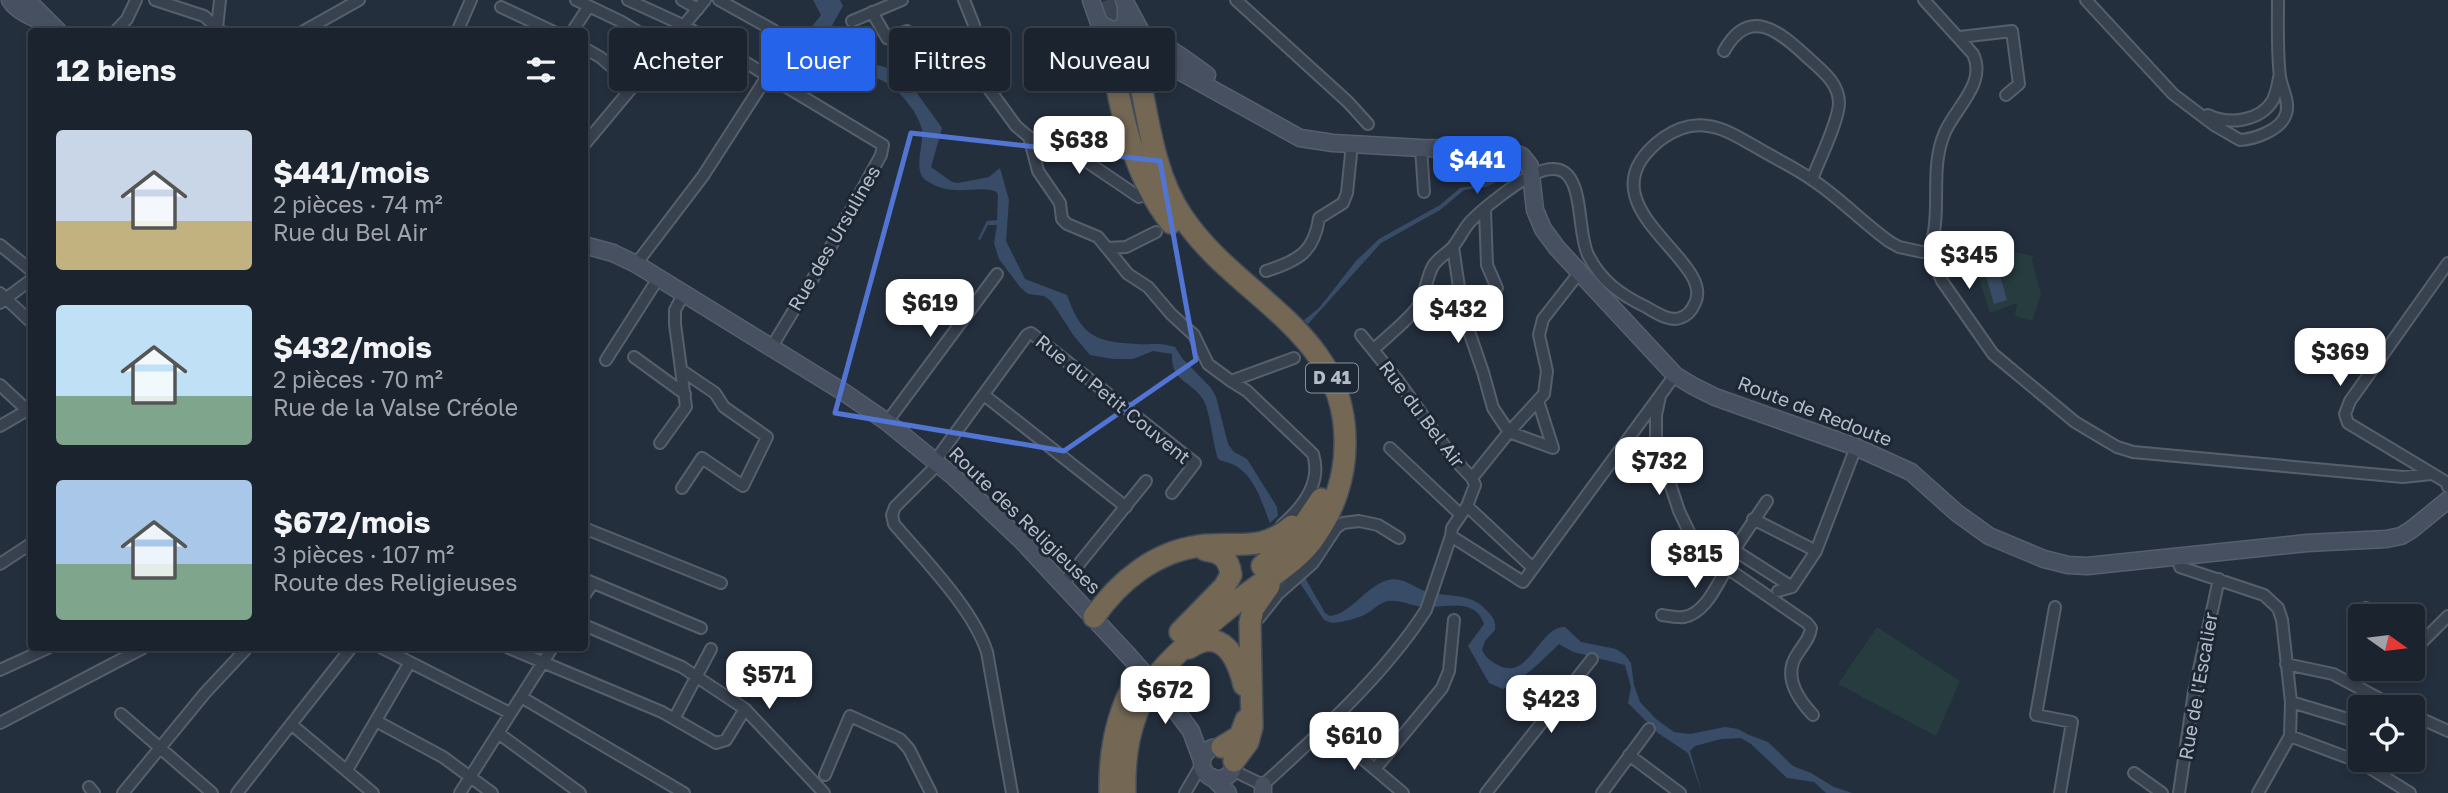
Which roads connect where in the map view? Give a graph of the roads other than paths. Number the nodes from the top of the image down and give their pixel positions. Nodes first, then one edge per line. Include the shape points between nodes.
1 (10, 0) edge
2 (27, 0) edge
3 (136, 0) edge
4 (155, 0) edge
5 (220, 0) edge
6 (359, 0) edge
7 (471, 0) edge
8 (576, 0) edge
9 (628, 0) edge
10 (682, 0) edge
11 (719, 0) edge
12 (902, 0) edge
13 (964, 0) edge
14 (1091, 0) edge
15 (1236, 0) edge
16 (1924, 0) edge
17 (2086, 0) edge
18 (2277, 0) edge
19 (1126, 2) edge
20 (702, 4) edge
21 (339, 5) edge
22 (589, 6) junction
23 (500, 7) dead end
24 (872, 12) junction
25 (852, 21) dead end
26 (1099, 23) junction
27 (684, 26) junction
28 (55, 28) edge
29 (119, 28) edge
30 (218, 28) edge
31 (220, 28) edge
32 (307, 28) edge
33 (459, 28) edge
34 (545, 28) edge
35 (575, 28) edge
36 (632, 28) edge
37 (770, 28) edge
38 (1103, 28) edge
39 (1140, 28) edge
40 (1147, 28) edge
41 (889, 37) edge
42 (1959, 37) junction
43 (588, 50) edge
44 (1724, 51) dead end
45 (1175, 54) edge
46 (609, 65) edge
47 (1175, 68) edge
48 (761, 71) edge
49 (2280, 75) junction
50 (761, 86) edge
51 (628, 91) edge
52 (794, 91) edge
53 (1130, 91) tunnel mouth
54 (1140, 91) tunnel mouth
55 (2006, 96) dead end
56 (2272, 101) junction
57 (2287, 103) junction
58 (2191, 107) junction
59 (1258, 116) junction
60 (2233, 121) junction
61 (1368, 124) dead end
62 (2234, 136) junction
63 (1029, 137) junction
64 (588, 140) edge
65 (1352, 144) junction
66 (1421, 148) junction
67 (1532, 175) junction
68 (1812, 179) junction
69 (1424, 192) dead end
70 (1139, 197) dead end
71 (1485, 210) junction
72 (1163, 227) junction
73 (0, 245) edge
74 (588, 246) edge
75 (1453, 247) junction
76 (1108, 248) junction
77 (1928, 252) junction
78 (2448, 263) edge
79 (636, 264) junction
80 (28, 268) edge
81 (1266, 271) dead end
82 (1579, 273) junction
83 (997, 274) dead end
84 (659, 277) junction
85 (28, 282) edge
86 (1497, 288) dead end
87 (684, 293) junction
88 (2, 298) edge
89 (28, 320) edge
90 (1361, 335) dead end
91 (771, 348) junction
92 (1373, 350) junction
93 (634, 357) dead end
94 (1294, 358) dead end
95 (606, 360) dead end
96 (681, 370) junction
97 (1675, 375) junction
98 (1231, 381) junction
99 (0, 385) edge
100 (1660, 393) junction
101 (685, 394) junction
102 (984, 395) junction
103 (1538, 401) junction
104 (28, 408) edge
105 (28, 410) edge
106 (887, 422) junction
107 (0, 426) edge
108 (1509, 432) junction
109 (660, 443) dead end
110 (1856, 447) junction
111 (1390, 448) dead end
112 (937, 462) junction
113 (2431, 474) junction
114 (1472, 478) junction
115 (1146, 481) dead end
116 (2448, 487) edge
117 (682, 488) dead end
118 (1172, 493) dead end
119 (2448, 500) edge
120 (1320, 501) junction
121 (1767, 501) dead end
122 (1126, 507) junction
123 (1463, 510) junction
124 (1754, 519) junction
125 (588, 530) edge
126 (1451, 536) junction
127 (1399, 538) dead end
128 (1264, 539) junction
129 (28, 545) edge
130 (1182, 549) junction
131 (1816, 551) junction
132 (1300, 555) junction
133 (2177, 557) junction
134 (1225, 558) junction
135 (0, 564) edge
136 (1533, 568) junction
137 (1727, 568) junction
138 (2219, 579) junction
139 (589, 581) edge
140 (721, 583) dead end
141 (1062, 585) junction
142 (1792, 587) junction
143 (1778, 591) dead end
144 (2055, 607) dead end
145 (1662, 615) dead end
146 (2448, 616) edge
147 (1094, 617) junction
148 (1454, 620) dead end
149 (588, 627) edge
150 (701, 628) dead end
151 (1180, 632) junction
152 (1249, 637) junction
153 (2426, 638) edge
154 (711, 649) dead end
155 (1229, 650) junction
156 (41, 651) edge
157 (137, 651) edge
158 (244, 651) edge
159 (349, 651) edge
160 (388, 651) edge
161 (516, 651) edge
162 (550, 651) edge
163 (1592, 659) dead end
164 (410, 662) junction
165 (543, 662) junction
166 (2286, 664) junction
167 (0, 670) edge
168 (1148, 670) junction
169 (697, 677) junction
170 (2370, 695) edge
171 (521, 697) junction
172 (2291, 702) junction
173 (745, 709) junction
174 (510, 713) junction
175 (121, 714) dead end
176 (1813, 715) dead end
177 (674, 719) junction
178 (2348, 719) edge
179 (2425, 720) edge
180 (376, 722) junction
181 (0, 723) edge
182 (291, 723) junction
183 (1326, 728) junction
184 (1649, 729) dead end
185 (1191, 731) junction
186 (2448, 731) edge
187 (498, 733) junction
188 (2290, 736) junction
189 (160, 746) junction
190 (1629, 755) junction
191 (1228, 760) junction
192 (1206, 769) junction
193 (1375, 769) junction
194 (346, 770) junction
195 (2134, 773) dead end
196 (825, 775) dead end
197 (470, 777) junction
198 (1260, 785) edge
199 (1187, 792) edge
200 (123, 793) edge
201 (212, 793) edge
202 (237, 793) edge
203 (373, 793) edge
204 (460, 793) edge
205 (492, 793) edge
206 (580, 793) edge
207 (684, 793) edge
208 (824, 793) edge
209 (931, 793) edge
210 (1012, 793) edge
211 (1110, 793) edge
212 (1125, 793) edge
213 (1227, 793) edge
214 (1234, 793) edge
215 (1403, 793) edge
216 (1486, 793) edge
217 (1602, 793) edge
218 (1680, 793) edge
219 (2060, 793) edge
220 (2162, 793) edge
221 (2179, 793) edge
222 (2258, 793) edge
223 (2410, 793) edge

1 - 28 main road
2 - 28 main road
3 - 29 street
4 - 30 street via 204,16
5 - 31 street
6 - 21 street
7 - 33 street
8 - 22 street
9 - 27 street, Rue des Ursulines
10 - 20 street
11 - 37 street
12 - 24 street
13 - 63 street via 989,89
14 - 26 main road
15 - 61 street
16 - 42 street
17 - 58 street via 2152,75
18 - 49 street
19 - 26 main road via 1122,28 1111,30
19 - 39 main road
19 - 40 main road
20 - 27 street
21 - 32 street
22 - 35 street
22 - 36 street
23 - 34 street
24 - 25 street
24 - 41 street
26 - 38 main road
27 - 48 street, Rue des Ursulines
42 - 55 street via 2012,31 2019,85
42 - 77 street via 1976,61 1977,77 1938,154 1937,223
43 - 46 street
44 - 68 street via 1736,34 1749,27 1776,30 1833,83 1839,106
45 - 59 main road
47 - 59 main road
49 - 56 street
49 - 57 street
50 - 79 street via 703,176
51 - 64 street
52 - 91 street, Rue des Ursulines via 883,145 884,150
53 - 72 highway via 1133,152
54 - 132 highway, D 41 via 1177,193 1207,248 1309,343 1325,364 1340,399 1346,435 1343,473 1326,518
56 - 57 street via 2280,97
56 - 60 street via 2259,113
57 - 62 street via 2283,120 2262,135 2240,140
58 - 60 street
58 - 62 street
59 - 65 main road via 1300,138
60 - 62 street via 2229,128
63 - 70 street via 1074,153
63 - 76 street via 1038,171 1060,203 1062,219 1098,237
65 - 66 main road
65 - 81 street via 1343,202 1319,218 1307,251
66 - 67 main road via 1506,150 1522,156
66 - 69 street
67 - 68 street via 1554,169 1568,174 1574,182 1587,253 1603,278 1624,297 1676,319 1690,311 1698,293 1693,279 1637,201 1635,176 1647,153 1677,130 1707,125
67 - 71 street, Rue du Bel Air
67 - 82 main road, Route de Redoute via 1535,210 1543,229
68 - 77 street via 1890,242
71 - 75 street, Rue du Bel Air
71 - 86 street via 1487,265
72 - 76 street via 1126,247
72 - 120 highway, D 41 via 1295,341 1314,365 1331,408 1334,437 1331,469
73 - 80 street
74 - 79 main road, Route des Religieuses
75 - 92 street, Rue du Bel Air via 1434,265 1418,307
75 - 108 street via 1463,314 1493,408
76 - 98 street via 1128,274 1148,287 1194,335 1208,364
77 - 113 street via 1942,281 2002,362 2075,422 2126,450 2403,477
78 - 113 street via 2350,401 2346,414 2348,424
79 - 84 main road, Route des Religieuses
82 - 97 main road, Route de Redoute
82 - 103 street via 1543,319 1539,335 1547,371 1544,394
83 - 106 street
84 - 87 main road, Route des Religieuses
84 - 95 street
85 - 88 street
87 - 91 main road, Route des Religieuses
87 - 96 street via 675,310
88 - 89 street
90 - 92 street, Rue du Bel Air
91 - 106 main road, Route des Religieuses
92 - 114 street, Rue du Bel Air
93 - 101 street
94 - 98 street
96 - 101 street
96 - 117 street via 767,437 743,486 702,457
97 - 100 street
97 - 110 main road, Route de Redoute via 1715,397
98 - 128 street via 1300,439 1316,464 1315,478 1300,507
99 - 104 street
100 - 136 street
100 - 137 street via 1656,441 1679,511 1692,538 1711,560
101 - 109 street via 686,407
102 - 112 street, Rue du Petit Couvent
102 - 118 street, Rue du Petit Couvent via 1027,335 1035,335 1195,463
102 - 122 street
103 - 108 street
103 - 108 street via 1553,448
105 - 107 street
106 - 112 main road, Route des Religieuses
108 - 114 street
110 - 131 street
110 - 133 main road, Route de Redoute via 1911,472 1989,536 2044,559 2087,566
111 - 123 street
112 - 141 main road, Route des Religieuses
112 - 210 street, Rue du Petit Couvent via 895,507 894,524 982,636
113 - 116 street
114 - 123 street via 1475,485
115 - 122 street
119 - 133 main road, Route de Redoute via 2411,530 2386,539 2307,542
120 - 128 highway via 1279,537
120 - 151 highway, D 41 via 1295,538
121 - 124 street
122 - 141 street
123 - 126 street
123 - 136 street
124 - 131 street
124 - 142 street via 1734,550
125 - 140 street
126 - 136 street via 1523,582
126 - 183 street via 1423,614
127 - 152 street via 1369,522 1343,523 1312,563 1278,594
128 - 130 highway via 1234,547
128 - 134 highway
129 - 135 street
130 - 134 highway via 1217,552
130 - 147 highway via 1141,568
131 - 142 street
132 - 152 highway via 1258,599
132 - 168 highway, D 41
133 - 138 street via 2180,567
134 - 151 highway via 1230,565 1229,581
137 - 145 street via 1707,602 1695,612 1684,617
137 - 176 street via 1811,628 1790,674 1799,700
138 - 166 street via 2273,601 2282,620
138 - 221 street, Rue de l'Escalier via 2194,692
139 - 150 street
141 - 147 main road, Route des Religieuses
142 - 143 street
144 - 219 street via 2036,715 2072,722
146 - 153 street
147 - 168 main road, Route des Religieuses
148 - 193 street via 1449,670 1442,688
149 - 169 street
151 - 168 highway, D 41
152 - 155 street via 1240,649
152 - 191 highway via 1252,727 1248,742
154 - 169 street
155 - 168 highway via 1217,642 1201,641
155 - 191 highway via 1240,669 1247,711
156 - 167 street
157 - 181 street
158 - 189 street
159 - 182 street
160 - 164 street
161 - 165 street
162 - 165 street
163 - 216 street
164 - 174 street
164 - 180 street
165 - 171 street
165 - 177 street
166 - 170 street via 2333,674
166 - 172 street
168 - 185 main road, Route des Religieuses, bridge
168 - 211 highway, D 41 via 1118,719
168 - 212 highway, D 41 via 1128,743
169 - 173 street
169 - 177 street
171 - 174 street
171 - 207 street
172 - 178 street
172 - 188 street
173 - 177 street via 726,740 716,743
173 - 208 street
174 - 187 street
175 - 189 street
179 - 186 street
180 - 194 street
180 - 197 street via 443,757
182 - 194 street
182 - 202 street
183 - 193 street
183 - 198 street
184 - 190 street
185 - 191 main road, Route des Religieuses
185 - 192 main road, Route des Religieuses
187 - 197 street
187 - 206 street
188 - 222 street
188 - 223 street via 2362,763
189 - 200 street
189 - 201 street
190 - 217 street
190 - 218 street
191 - 192 main road via 1220,778
191 - 192 main road via 1208,750
191 - 198 street
191 - 214 main road
192 - 199 street
192 - 213 main road, Route des Religieuses
193 - 215 street
194 - 203 street
195 - 220 street
196 - 209 street via 850,716 900,739
197 - 204 street
197 - 205 street

